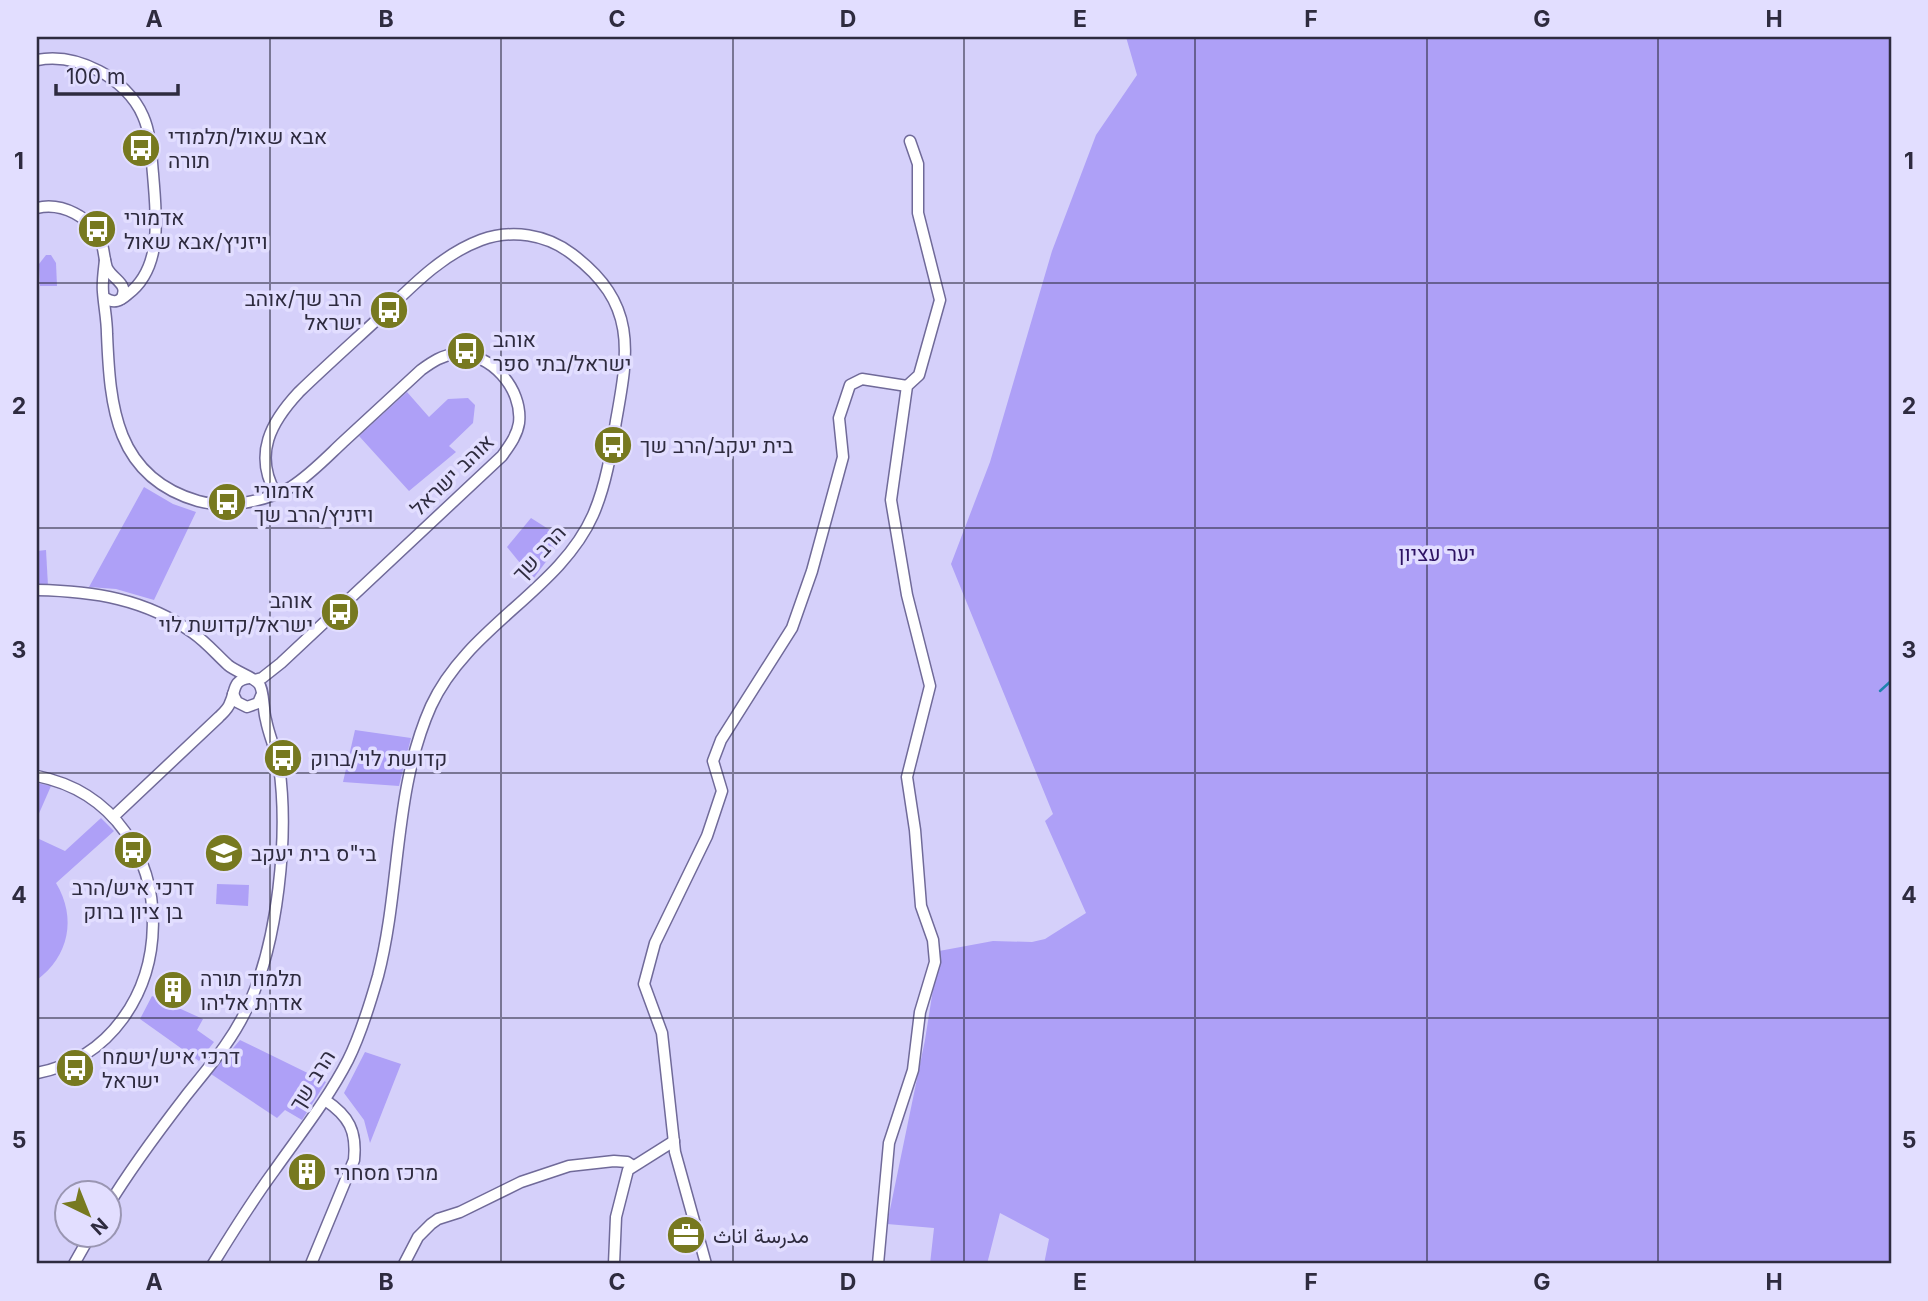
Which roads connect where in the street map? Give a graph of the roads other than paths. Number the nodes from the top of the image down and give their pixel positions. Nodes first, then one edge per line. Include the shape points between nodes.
1 (37, 60) edge
2 (910, 141) dead end
3 (37, 208) edge
4 (105, 260) junction
5 (146, 271) junction
6 (119, 282) junction
7 (104, 293) junction
8 (120, 300) junction
9 (107, 327) junction
10 (907, 386) junction
11 (276, 494) junction
12 (37, 590) edge
13 (221, 657) junction
14 (281, 663) junction
15 (252, 679) junction
16 (233, 691) junction
17 (262, 694) junction
18 (246, 707) junction
19 (219, 717) junction
20 (270, 738) junction
21 (37, 776) edge
22 (113, 817) junction
23 (37, 1073) edge
24 (325, 1100) junction
25 (674, 1141) junction
26 (633, 1167) junction
27 (122, 1186) edge
28 (84, 1248) edge
29 (74, 1264) edge
30 (213, 1264) edge
31 (311, 1264) edge
32 (404, 1264) edge
33 (614, 1264) edge
34 (706, 1264) edge
35 (877, 1264) edge

1 - 5 street via 77,62 107,75 143,115 151,147 156,216
2 - 10 street via 918,164 918,213 940,300 919,375
3 - 4 street via 53,206 80,217 98,235
4 - 6 street
4 - 7 street, אוהב ישראל
5 - 6 street via 134,282
5 - 8 street
6 - 7 street via 107,282
6 - 8 street via 124,293
7 - 8 street via 111,302
7 - 9 street, אוהב ישראל
8 - 9 street
9 - 11 street, אוהב ישראל via 110,392 117,425 145,470 171,489 209,504
10 - 25 street via 862,379 850,385 839,418 843,457 812,571 792,628 720,740 713,761 723,791 707,836 655,943 644,984 662,1033
10 - 35 street via 891,500 930,686 907,777 921,906 935,962 920,1012 913,1070 889,1143
11 - 14 street, אוהב ישראל via 315,468 438,358 474,356 496,369 513,389 519,423 502,456
11 - 24 street, הרב שך via 265,471 266,447 285,408 454,253 487,238 535,236 560,246 583,263 612,297 622,320 626,354 599,500 570,552 470,650 429,710 409,777 386,943 377,977 350,1056
12 - 13 street via 84,592 142,605 183,626
13 - 15 street
13 - 16 street
14 - 15 street, אוהב ישראל
14 - 17 street, אוהב ישראל
15 - 16 street via 241,679
15 - 17 street
16 - 18 street via 237,702
16 - 19 street via 230,704
17 - 18 street via 258,703
17 - 20 street
18 - 19 street
18 - 20 street
19 - 22 street
20 - 27 street via 279,767 282,828 273,916 257,986 229,1040
21 - 22 street via 83,793
22 - 23 street via 136,847 148,880 153,935 145,971 137,994 97,1045 68,1063
24 - 30 street, הרב שך
24 - 31 street via 342,1112 356,1145 349,1176
25 - 26 street
25 - 34 street
26 - 32 street via 614,1161 569,1166 521,1182 438,1219 418,1237
26 - 33 street via 628,1170 616,1217
28 - 29 street

